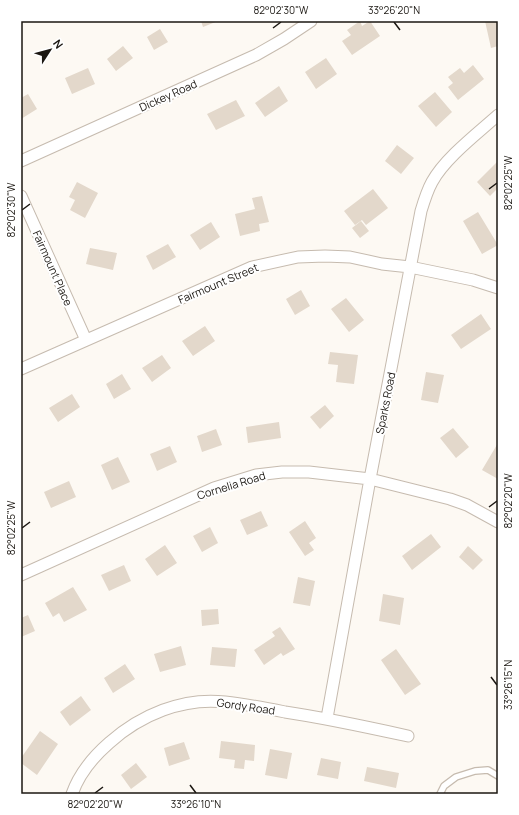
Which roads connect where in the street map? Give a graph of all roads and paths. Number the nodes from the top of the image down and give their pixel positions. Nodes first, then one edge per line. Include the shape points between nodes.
1 (311, 21) edge
2 (498, 115) edge
3 (21, 161) edge
4 (21, 196) edge
5 (410, 268) junction
6 (498, 288) edge
7 (86, 340) junction
8 (21, 369) edge
9 (370, 479) junction
10 (498, 522) edge
11 (21, 575) edge
12 (327, 718) junction
13 (408, 736) dead end
14 (498, 776) edge
15 (72, 794) edge
16 (440, 794) edge

1 - 3 street, Dickey Road via 256,55
2 - 5 street, Sparks Road via 454,154 433,180 425,195
4 - 7 street, Fairmount Place
5 - 6 street, Fairmount Street via 473,280
5 - 7 street, Fairmount Street via 350,257 298,257 277,261 252,267
5 - 9 street, Sparks Road
7 - 8 street, Fairmount Street
9 - 10 street, Cornelia Road via 450,499
9 - 11 street, Cornelia Road via 309,472 256,475 214,488
9 - 12 street, Sparks Road
12 - 13 street, Gordy Road
12 - 15 street, Gordy Road via 225,702 179,705 140,719 112,740 100,750 82,773
14 - 16 lane via 488,770 456,776 444,786

